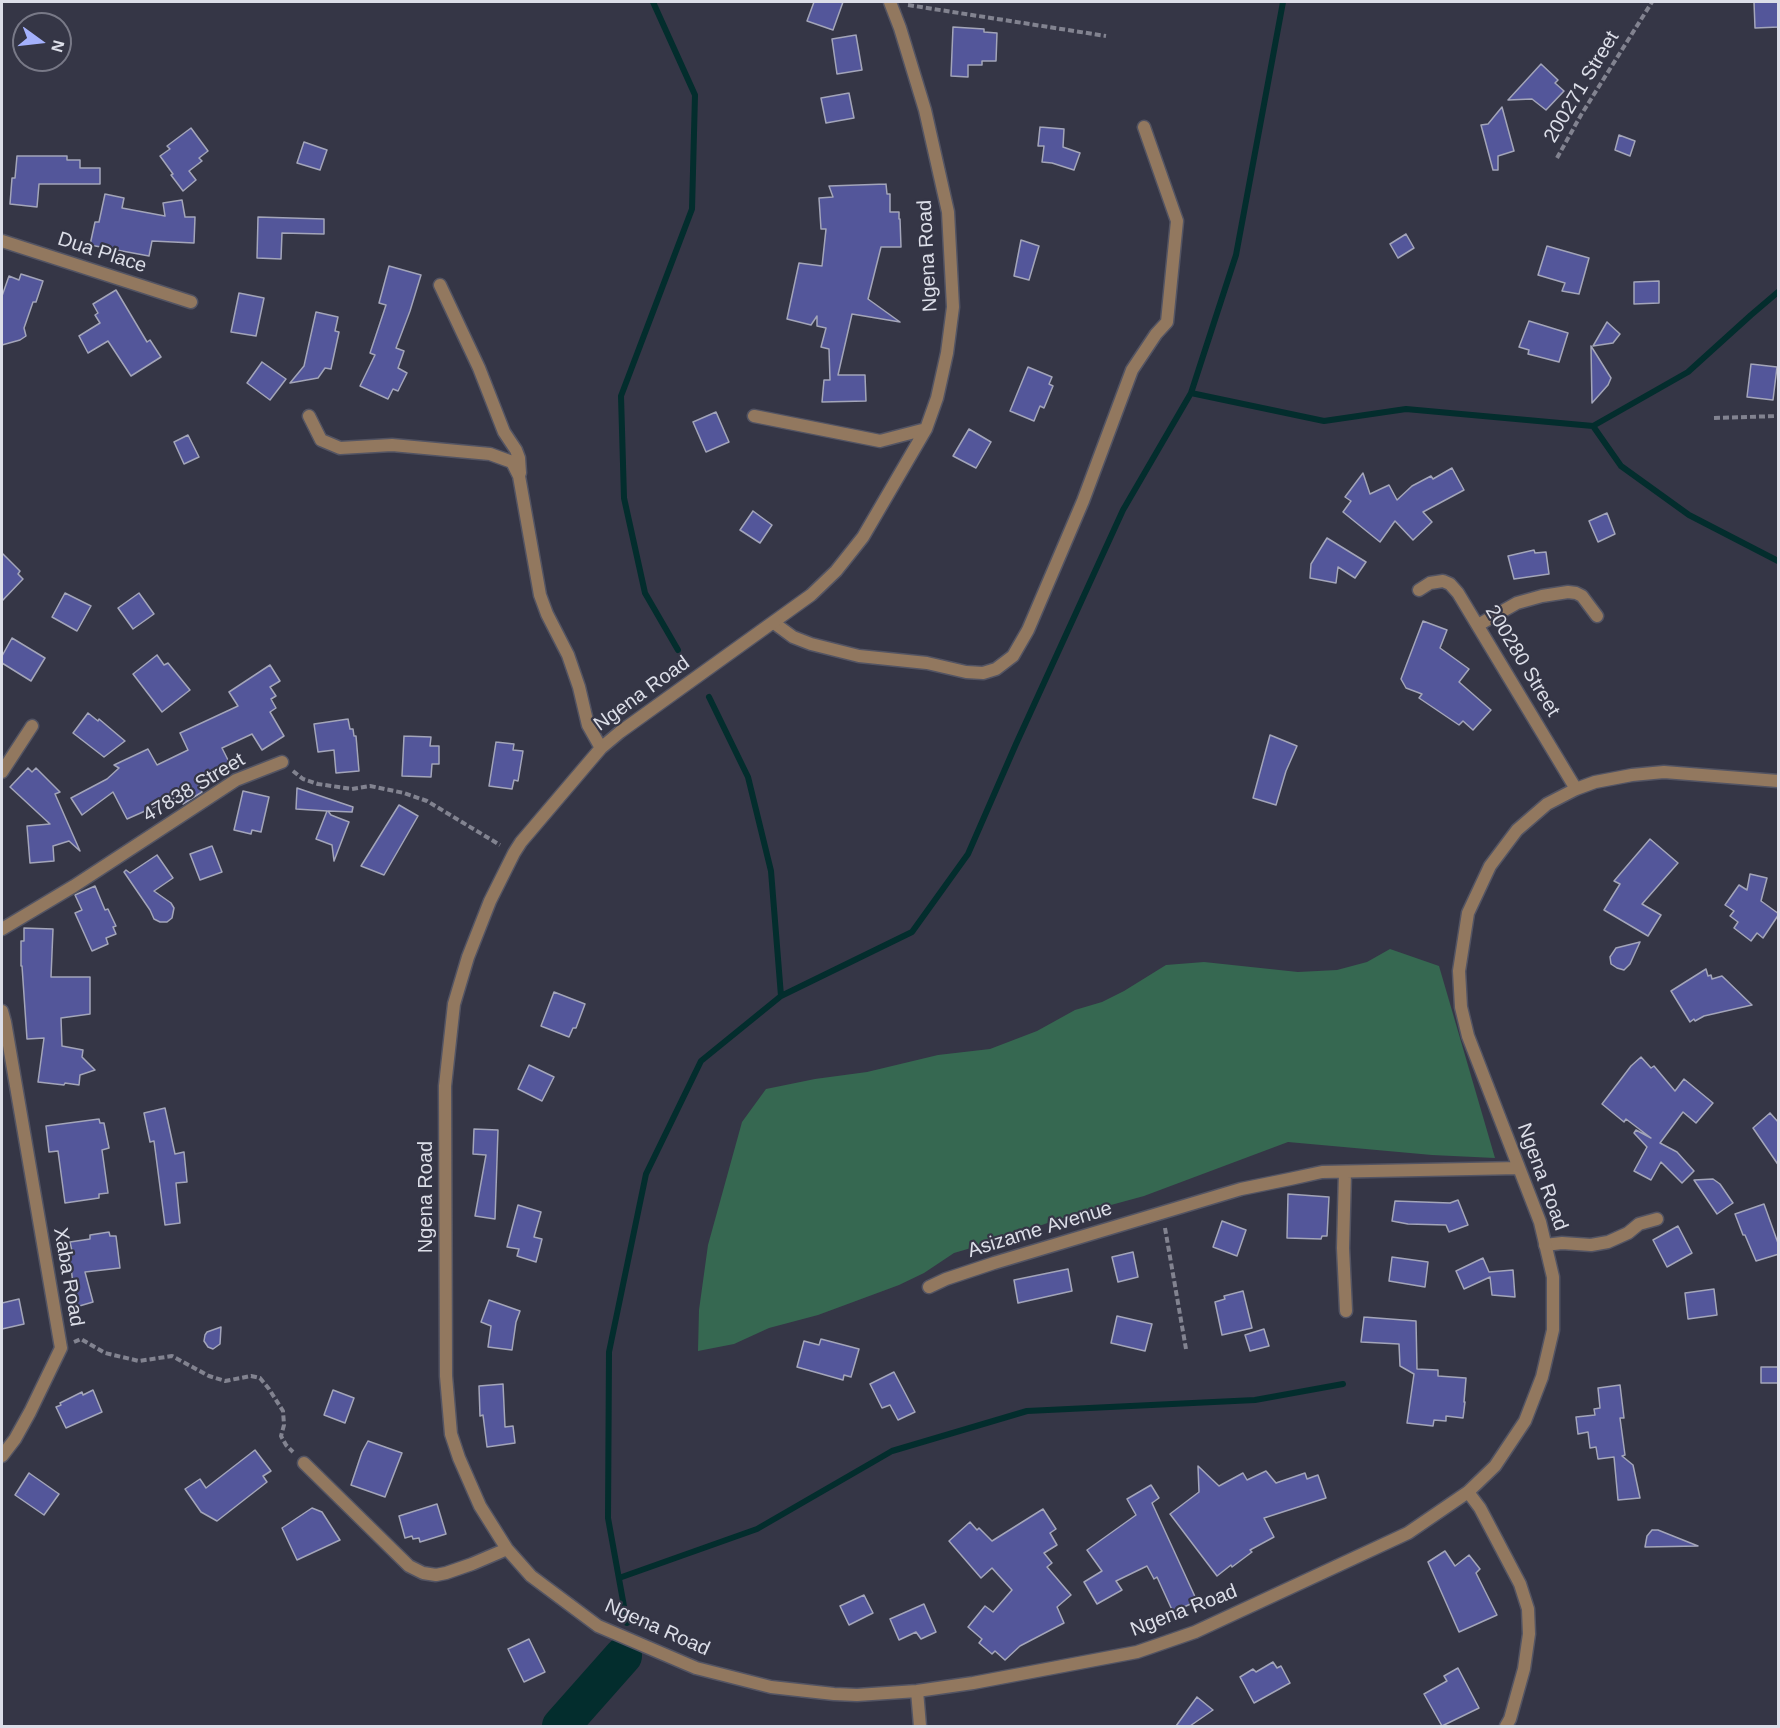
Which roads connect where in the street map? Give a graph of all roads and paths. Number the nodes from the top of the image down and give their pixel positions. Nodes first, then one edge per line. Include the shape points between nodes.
1 (890, 2) edge
2 (1652, 2) edge
3 (1106, 36) dead end
4 (1144, 127) dead end
5 (1557, 158) dead end
6 (2, 241) edge
7 (440, 285) dead end
8 (190, 302) dead end
9 (309, 416) dead end
10 (754, 416) dead end
11 (1779, 416) edge
12 (1714, 418) dead end
13 (926, 429) junction
14 (520, 479) junction
15 (1419, 590) dead end
16 (1597, 616) dead end
17 (774, 623) junction
18 (1478, 625) junction
19 (32, 726) dead end
20 (601, 748) junction
21 (282, 762) joint
22 (2, 772) edge
23 (1779, 781) edge
24 (1576, 789) junction
25 (514, 853) junction
26 (2, 929) edge
27 (2, 1011) edge
28 (1520, 1168) junction
29 (1345, 1172) junction
30 (1162, 1212) junction
31 (1657, 1218) dead end
32 (1545, 1245) junction
33 (930, 1287) dead end
34 (1346, 1311) dead end
35 (61, 1348) junction
36 (1186, 1349) dead end
37 (2, 1456) edge
38 (304, 1463) joint
39 (1468, 1492) junction
40 (507, 1549) junction
41 (917, 1691) junction
42 (920, 1726) edge
43 (1506, 1726) edge

1 - 3 path
1 - 13 street, Ngena Road via 925,110 948,212 953,307 947,353
2 - 5 path, 200271 Street
4 - 17 street via 1177,221 1167,322 1132,370 1083,501 1013,656 996,669 966,672 927,663 859,656 811,644
6 - 8 street, Dua Place
7 - 14 street via 504,432 516,450
9 - 14 street via 321,440 340,447 392,446 490,454 512,462
10 - 13 street via 880,441
11 - 12 path
13 - 17 street, Ngena Road via 863,537 836,571
14 - 20 street via 540,595 568,655 588,725
15 - 18 street, 200280 Street via 1430,582 1450,584
16 - 18 street via 1582,596 1568,592 1517,603
17 - 20 street, Ngena Road
18 - 24 street, 200280 Street
19 - 22 street
20 - 25 street, Ngena Road
21 - 25 path via 303,779 318,784 383,788 427,801
21 - 26 street, 47838 Street via 236,780
23 - 24 street, Ngena Road via 1664,772 1595,782
24 - 28 street, Ngena Road via 1547,804 1517,830 1490,866 1468,913 1459,971 1468,1036
25 - 40 street, Ngena Road via 468,957 454,1004 445,1086 446,1376 451,1434 480,1506
27 - 35 street, Xaba Road
28 - 29 street, Asizame Avenue
28 - 32 street, Ngena Road
29 - 30 street, Asizame Avenue via 1322,1172 1241,1189
29 - 34 street
30 - 33 street, Asizame Avenue via 993,1263
30 - 36 path
31 - 32 street via 1608,1242
32 - 39 street, Ngena Road via 1553,1277 1553,1330 1542,1377 1525,1421 1495,1466
35 - 37 street via 30,1412
35 - 38 path, Xaba Road via 81,1339 105,1353 139,1361 172,1356 225,1381 260,1378 283,1411 281,1436
38 - 40 street via 409,1566 423,1573 446,1573
39 - 41 street, Ngena Road via 1408,1533 1195,1632 1137,1652
39 - 43 street via 1520,1584 1528,1609 1524,1669
40 - 41 street, Ngena Road via 531,1576 598,1626 696,1668 806,1692 857,1695
41 - 42 street

